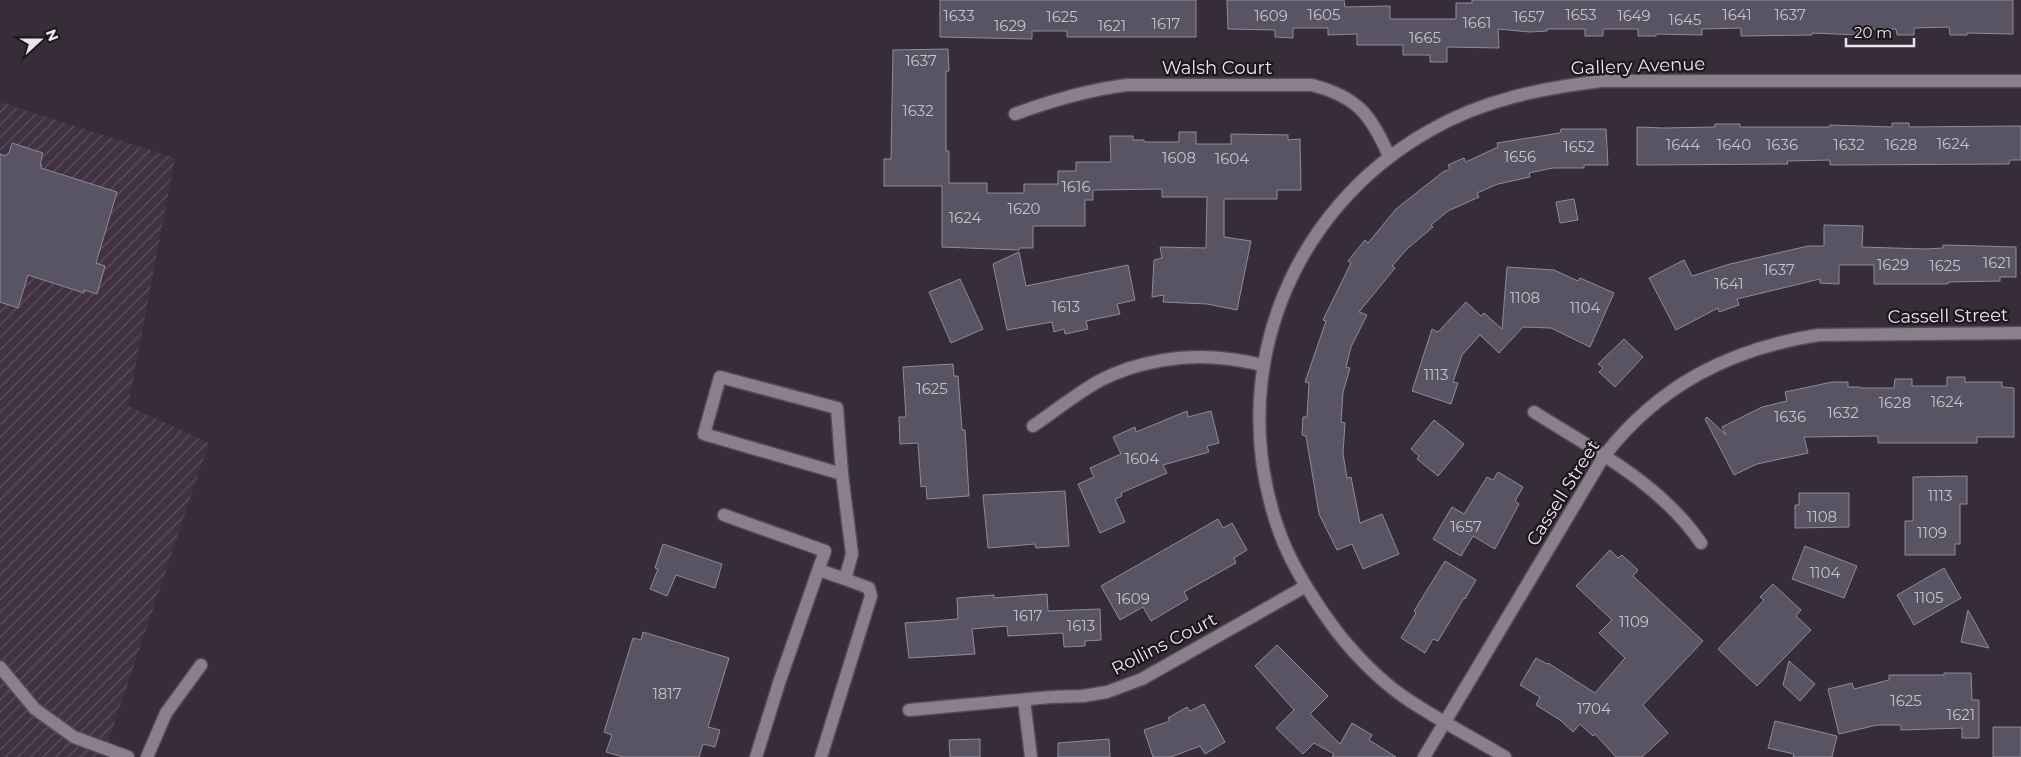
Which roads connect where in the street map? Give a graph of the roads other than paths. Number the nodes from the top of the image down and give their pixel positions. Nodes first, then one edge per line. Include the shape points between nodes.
1 (2021, 81) edge
2 (1015, 114) dead end
3 (1389, 156) junction
4 (2021, 332) edge
5 (1263, 366) junction
6 (1534, 412) dead end
7 (1033, 426) dead end
8 (1604, 456) junction
9 (842, 474) junction
10 (724, 515) dead end
11 (1701, 543) dead end
12 (819, 570) junction
13 (845, 579) junction
14 (1306, 586) junction
15 (201, 665) dead end
16 (0, 667) edge
17 (1024, 700) junction
18 (910, 710) dead end
19 (1445, 722) junction
20 (128, 757) edge
21 (147, 757) edge
22 (756, 757) edge
23 (821, 757) edge
24 (1031, 757) edge
25 (1424, 757) edge
26 (1505, 757) edge

1 - 3 street, Gallery Avenue via 1602,80 1507,98 1437,126
2 - 3 street, Walsh Court via 1057,98 1127,85 1312,85 1336,93 1362,110 1376,128
3 - 5 street, Gallery Avenue via 1356,185 1313,236 1280,303
4 - 8 street, Cassell Street via 1818,335 1755,348 1718,363 1676,387 1640,417
5 - 7 street via 1229,358 1186,357 1152,362 1099,382
5 - 14 street, Gallery Avenue via 1259,426 1267,492 1279,532
6 - 8 street
8 - 11 street via 1654,490
8 - 19 street, Cassell Street
9 - 9 street via 837,408 720,377 704,434
9 - 13 street via 852,554
10 - 12 street via 825,551
12 - 13 street
12 - 22 street
13 - 23 street via 868,588 871,596
14 - 17 street, Rollins Court via 1142,679 1107,692
14 - 19 street, Gallery Avenue via 1333,626 1362,660 1403,696
15 - 21 street via 166,713
16 - 20 street via 35,709 74,737
17 - 18 street, Rollins Court
17 - 24 street
19 - 25 street, Cassell Street
19 - 26 street, Gallery Avenue

